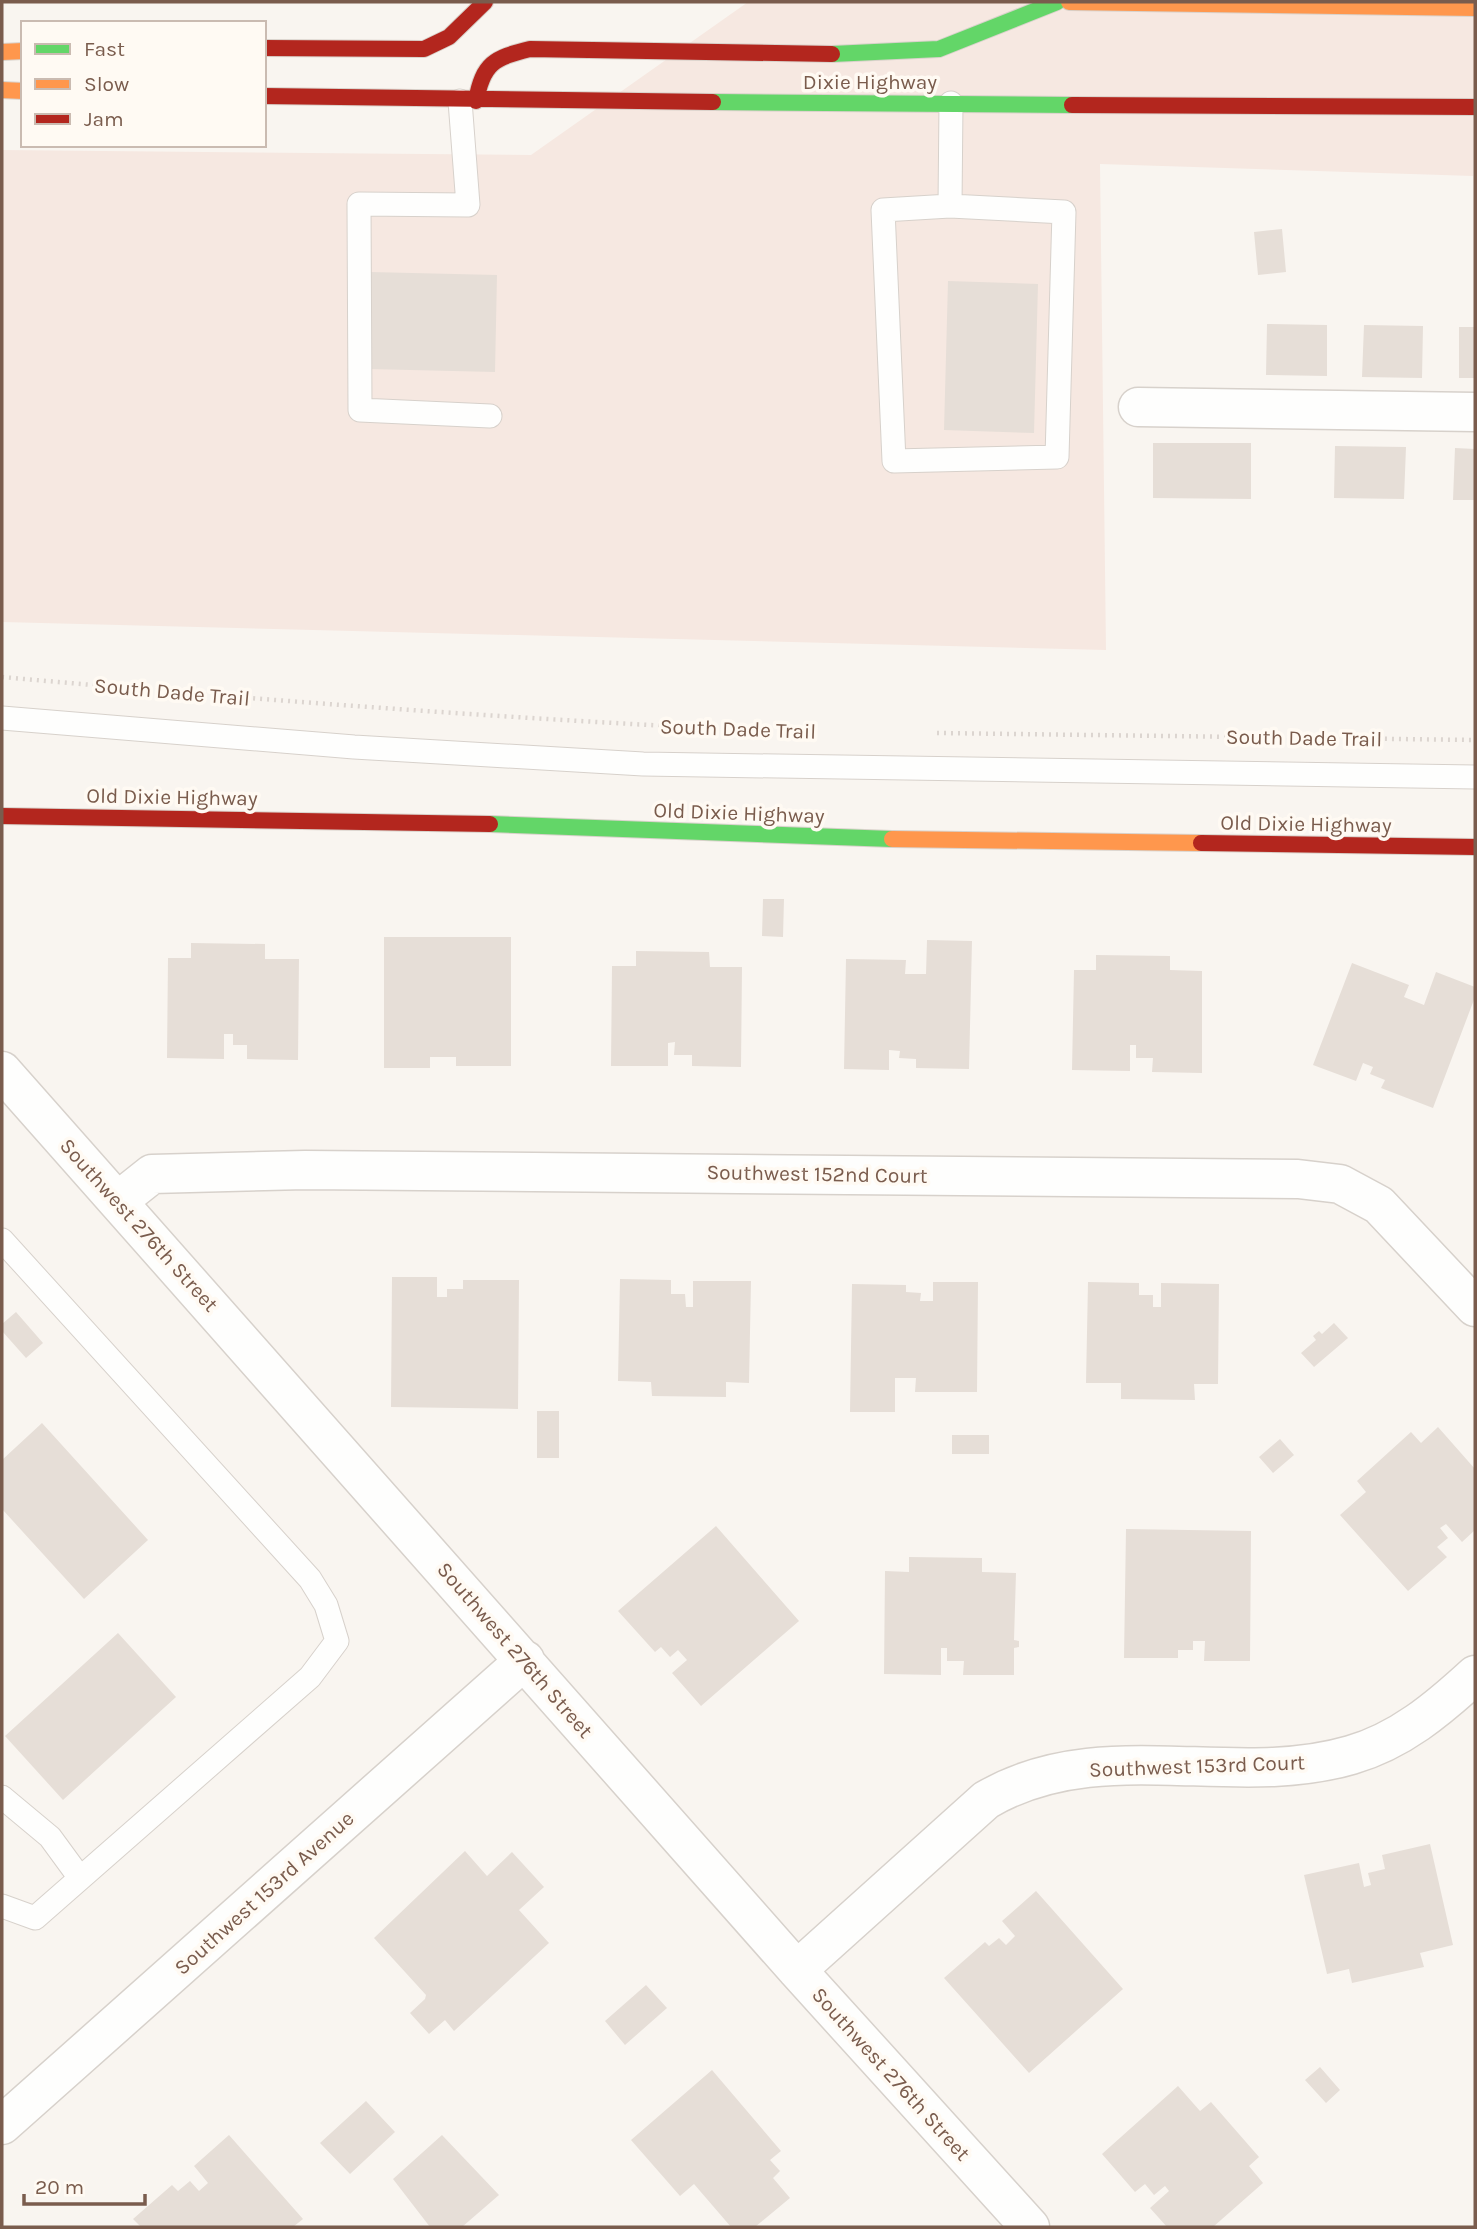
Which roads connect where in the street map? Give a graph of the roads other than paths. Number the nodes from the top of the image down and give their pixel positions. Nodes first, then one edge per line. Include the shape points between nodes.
1 (485, 2) edge
2 (1057, 2) edge
3 (1069, 2) edge
4 (1220, 3) edge
5 (1341, 4) edge
6 (1475, 8) edge
7 (266, 48) edge
8 (21, 51) edge
9 (2, 52) edge
10 (2, 90) edge
11 (21, 90) edge
12 (266, 96) edge
13 (468, 101) junction
14 (951, 103) junction
15 (1475, 107) edge
16 (950, 206) junction
17 (1138, 407) dead end
18 (1475, 412) edge
19 (490, 416) dead end
20 (2, 718) edge
21 (1475, 777) edge
22 (2, 816) edge
23 (1475, 848) edge
24 (2, 1071) edge
25 (118, 1201) junction
26 (2, 1240) edge
27 (1475, 1307) edge
28 (525, 1661) junction
29 (1475, 1675) edge
30 (2, 1797) edge
31 (80, 1878) junction
32 (2, 1906) edge
33 (797, 1970) junction
34 (2, 2124) edge
35 (1030, 2227) edge

1 - 7 main road via 449,37 424,48
2 - 13 main road via 939,49 808,55 530,50 495,57
3 - 4 main road
4 - 5 main road
5 - 6 main road
8 - 9 main road
10 - 11 main road
12 - 13 main road, Dixie Highway
13 - 14 main road, Dixie Highway
13 - 19 lane via 468,205 359,204 360,410
14 - 15 main road, Dixie Highway
14 - 16 lane
16 - 16 lane via 883,209 894,461 1057,457 1064,212
17 - 18 street
20 - 21 lane via 354,747 630,763
22 - 23 main road, Old Dixie Highway via 466,823 780,837
24 - 25 street, Southwest 276th Street
25 - 27 street, Southwest 152nd Court via 152,1174 305,1170 1298,1179 1340,1184 1379,1205
25 - 28 street, Southwest 276th Street
26 - 31 lane via 310,1579 326,1605 337,1641 310,1677
28 - 33 street, Southwest 276th Street
28 - 34 street, Southwest 153rd Avenue
29 - 33 street, Southwest 153rd Court via 1427,1718 1351,1755 1284,1766 1093,1767 1006,1788 986,1800
30 - 31 lane via 50,1837
31 - 32 lane via 35,1918
33 - 35 street, Southwest 276th Street

